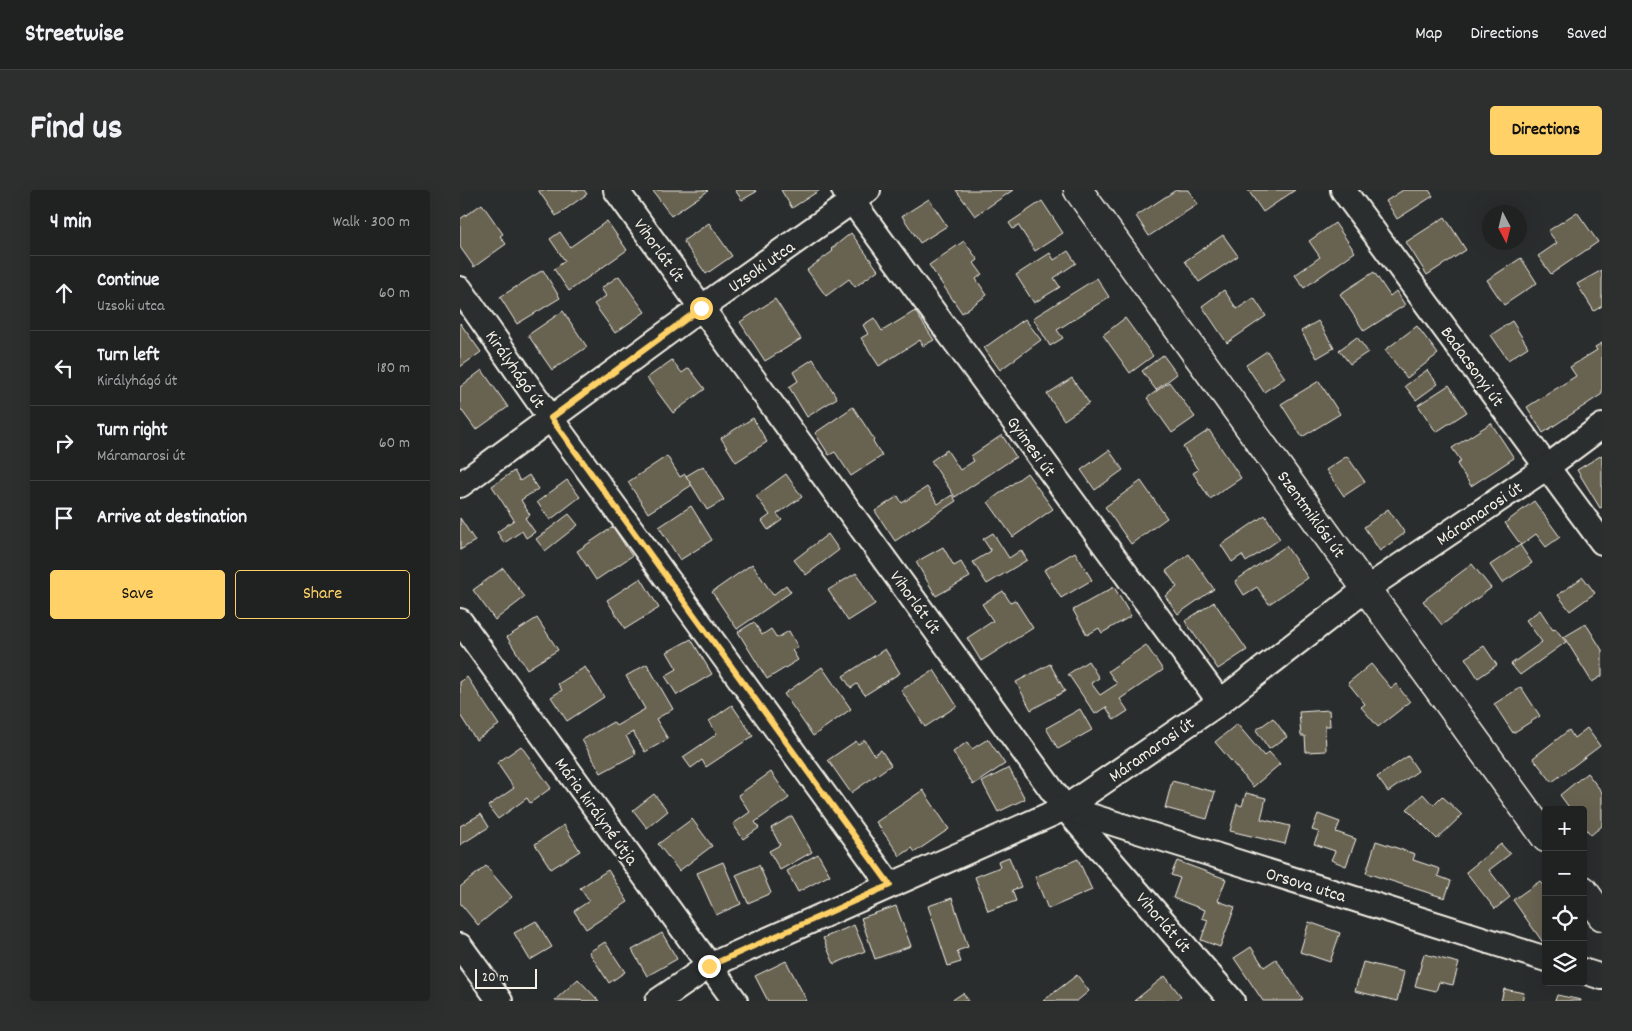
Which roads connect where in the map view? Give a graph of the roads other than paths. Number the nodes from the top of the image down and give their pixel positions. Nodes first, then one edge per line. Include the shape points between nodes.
1 (616, 190) edge
2 (1078, 190) edge
3 (1343, 190) edge
4 (855, 194) edge
5 (460, 289) edge
6 (701, 308) junction
7 (551, 418) junction
8 (1602, 426) edge
9 (1547, 467) junction
10 (460, 485) edge
11 (1602, 542) edge
12 (1366, 589) junction
13 (460, 621) edge
14 (1220, 702) junction
15 (1065, 808) junction
16 (1542, 832) edge
17 (890, 885) junction
18 (1587, 895) edge
19 (1602, 916) edge
20 (460, 946) edge
21 (1542, 958) edge
22 (709, 966) junction
23 (1587, 972) edge
24 (1602, 977) edge
25 (500, 1001) edge
26 (658, 1001) edge
27 (735, 1001) edge
28 (1232, 1001) edge

1 - 6 street, Vihorlát út
2 - 12 street, Szentmiklósi út
3 - 9 street, Badacsonyi út
4 - 6 street, Uzsoki utca
4 - 14 street, Gyimesi út
5 - 7 street, Királyhágó út
6 - 7 street, Uzsoki utca
6 - 15 street, Vihorlát út
7 - 10 street, Uzsoki utca
7 - 17 street, Királyhágó út
8 - 9 street, Máramarosi út
9 - 11 street, Badacsonyi út
9 - 12 street, Máramarosi út
12 - 14 street, Máramarosi út
12 - 16 street, Szentmiklósi út
13 - 22 street, Mária királyné útja
14 - 15 street, Máramarosi út
15 - 17 street, Máramarosi út
15 - 21 street, Orsova utca
15 - 28 street, Vihorlát út
17 - 22 street, Máramarosi út
18 - 19 street
20 - 25 street
22 - 26 street, Máramarosi út
22 - 27 street, Mária királyné útja
23 - 24 street

